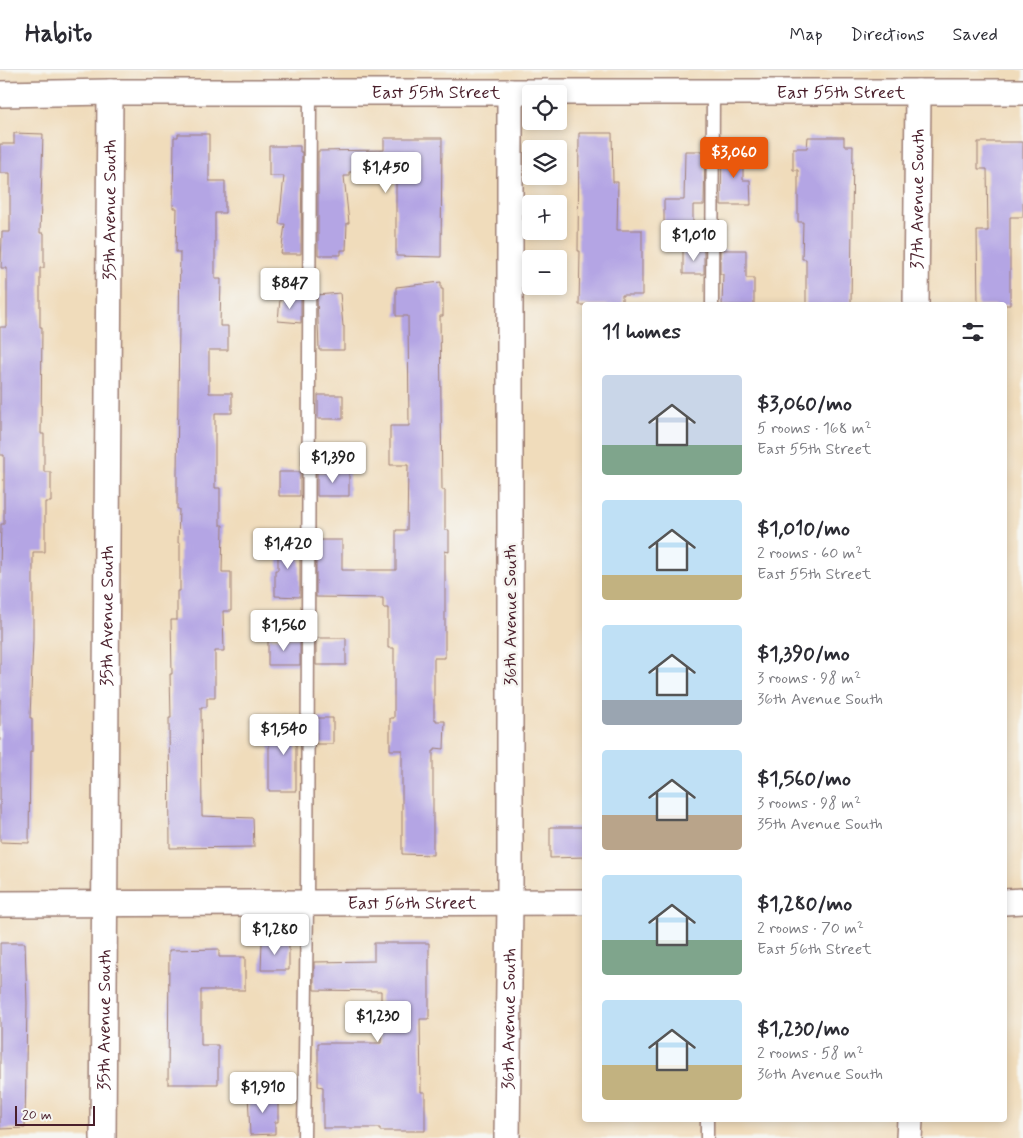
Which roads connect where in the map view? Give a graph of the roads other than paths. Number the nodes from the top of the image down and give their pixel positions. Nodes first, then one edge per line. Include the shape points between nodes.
1 (110, 92) junction
2 (310, 92) junction
3 (510, 92) junction
4 (713, 92) junction
5 (918, 92) junction
6 (1023, 92) edge
7 (0, 94) edge
8 (712, 302) edge
9 (916, 302) edge
10 (1023, 901) edge
11 (510, 902) junction
12 (582, 902) edge
13 (1007, 902) edge
14 (0, 904) edge
15 (105, 904) junction
16 (307, 904) junction
17 (708, 1122) edge
18 (910, 1122) edge
19 (103, 1138) edge
20 (304, 1138) edge
21 (507, 1138) edge
22 (707, 1138) edge
23 (909, 1138) edge

1 - 2 street, East 55th Street
1 - 7 street, East 55th Street
1 - 15 street, 35th Avenue South
2 - 3 street, East 55th Street
2 - 16 lane
3 - 4 street, East 55th Street
3 - 11 street, 36th Avenue South
4 - 5 street, East 55th Street
4 - 8 lane
5 - 6 street, East 55th Street
5 - 9 street, 37th Avenue South
10 - 13 street
11 - 12 street, East 56th Street
11 - 16 street, East 56th Street
11 - 21 street, 36th Avenue South
14 - 15 street, East 56th Street
15 - 16 street, East 56th Street
15 - 19 street, 35th Avenue South
16 - 20 lane
17 - 22 lane
18 - 23 street

